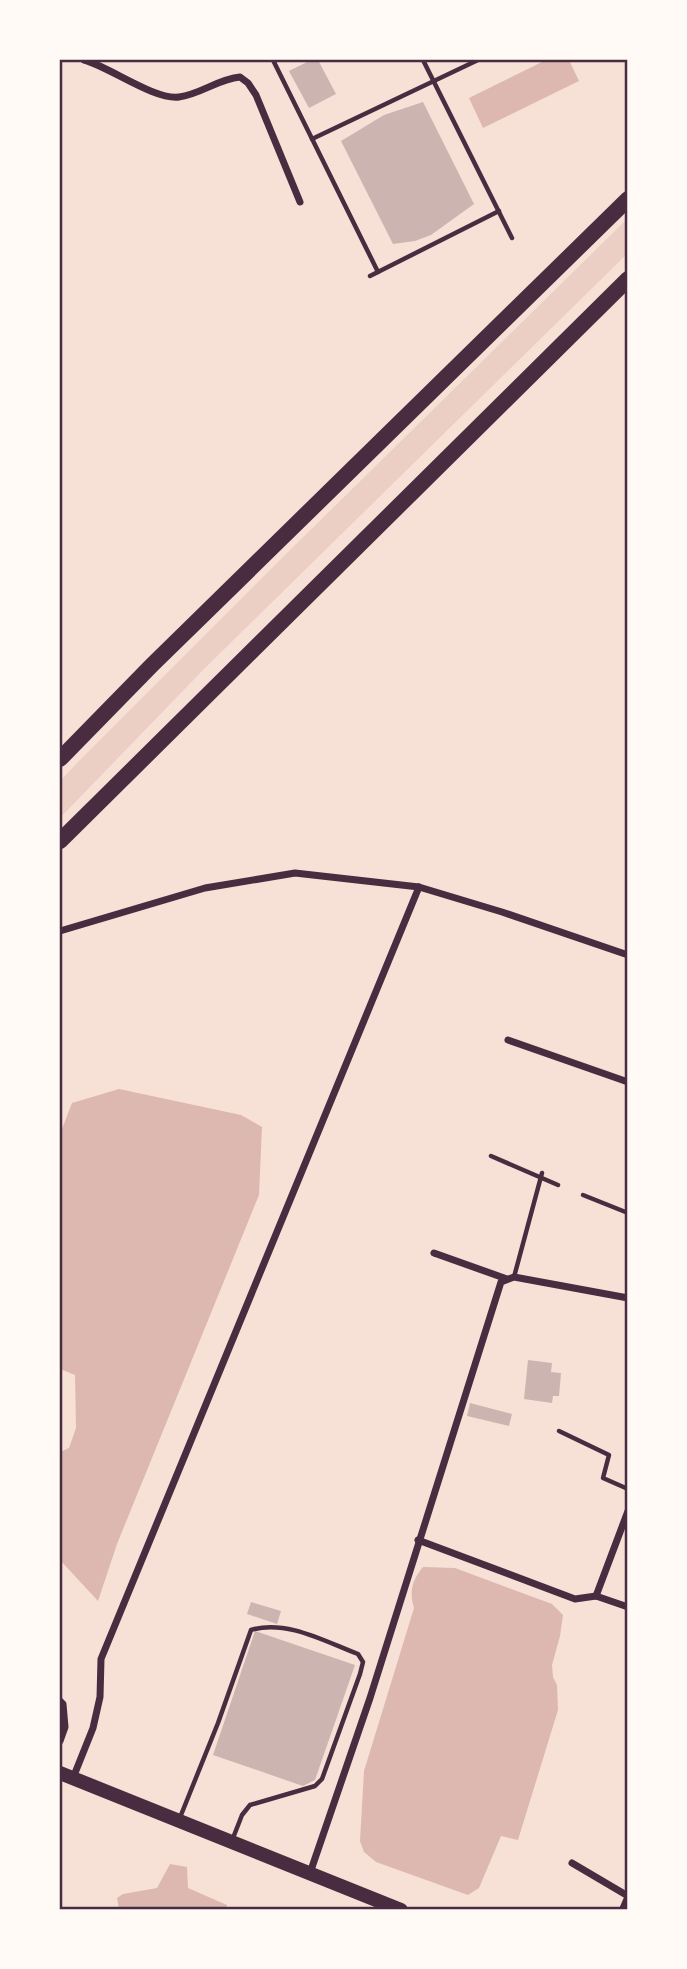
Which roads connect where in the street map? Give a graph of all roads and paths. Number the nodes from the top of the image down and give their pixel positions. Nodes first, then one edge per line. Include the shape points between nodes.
1 (84, 60) edge
2 (273, 60) edge
3 (423, 60) edge
4 (478, 60) edge
5 (434, 81) junction
6 (312, 139) junction
7 (628, 199) edge
8 (300, 202) dead end
9 (499, 211) junction
10 (512, 238) dead end
11 (378, 272) junction
12 (370, 276) dead end
13 (628, 279) edge
14 (60, 759) edge
15 (60, 841) edge
16 (419, 887) junction
17 (60, 931) edge
18 (628, 955) edge
19 (508, 1040) dead end
20 (628, 1082) edge
21 (491, 1156) dead end
22 (542, 1175) junction
23 (558, 1185) dead end
24 (583, 1195) dead end
25 (628, 1213) edge
26 (434, 1253) dead end
27 (511, 1278) junction
28 (628, 1298) edge
29 (559, 1432) dead end
30 (628, 1489) edge
31 (628, 1511) edge
32 (418, 1540) junction
33 (596, 1596) junction
34 (628, 1607) edge
35 (60, 1701) edge
36 (60, 1741) edge
37 (63, 1775) edge
38 (178, 1821) junction
39 (232, 1842) junction
40 (572, 1863) dead end
41 (310, 1873) junction
42 (628, 1896) edge
43 (401, 1909) edge
44 (621, 1909) edge

1 - 8 street via 168,97 232,78 244,79 260,104
2 - 6 lane
3 - 5 lane
4 - 5 lane
5 - 6 lane
5 - 9 lane
6 - 11 lane
7 - 14 highway
9 - 10 lane
9 - 11 lane
11 - 12 lane
13 - 15 highway
16 - 17 street via 295,873 205,888
16 - 18 street
16 - 37 street via 101,1659 93,1728
19 - 20 street
21 - 22 lane
22 - 23 lane
22 - 27 lane
24 - 25 lane
26 - 27 street
27 - 28 street
27 - 32 street via 501,1282 496,1293
29 - 30 lane via 609,1455 603,1478
31 - 33 street
32 - 33 street via 575,1600
32 - 41 street
33 - 34 street
35 - 36 street via 65,1727
37 - 38 main road
38 - 39 main road
38 - 39 lane via 251,1630 261,1626 295,1630 358,1654 363,1662 360,1674 322,1779 315,1786 250,1805
39 - 41 main road
40 - 42 street
41 - 43 main road
42 - 44 lane

